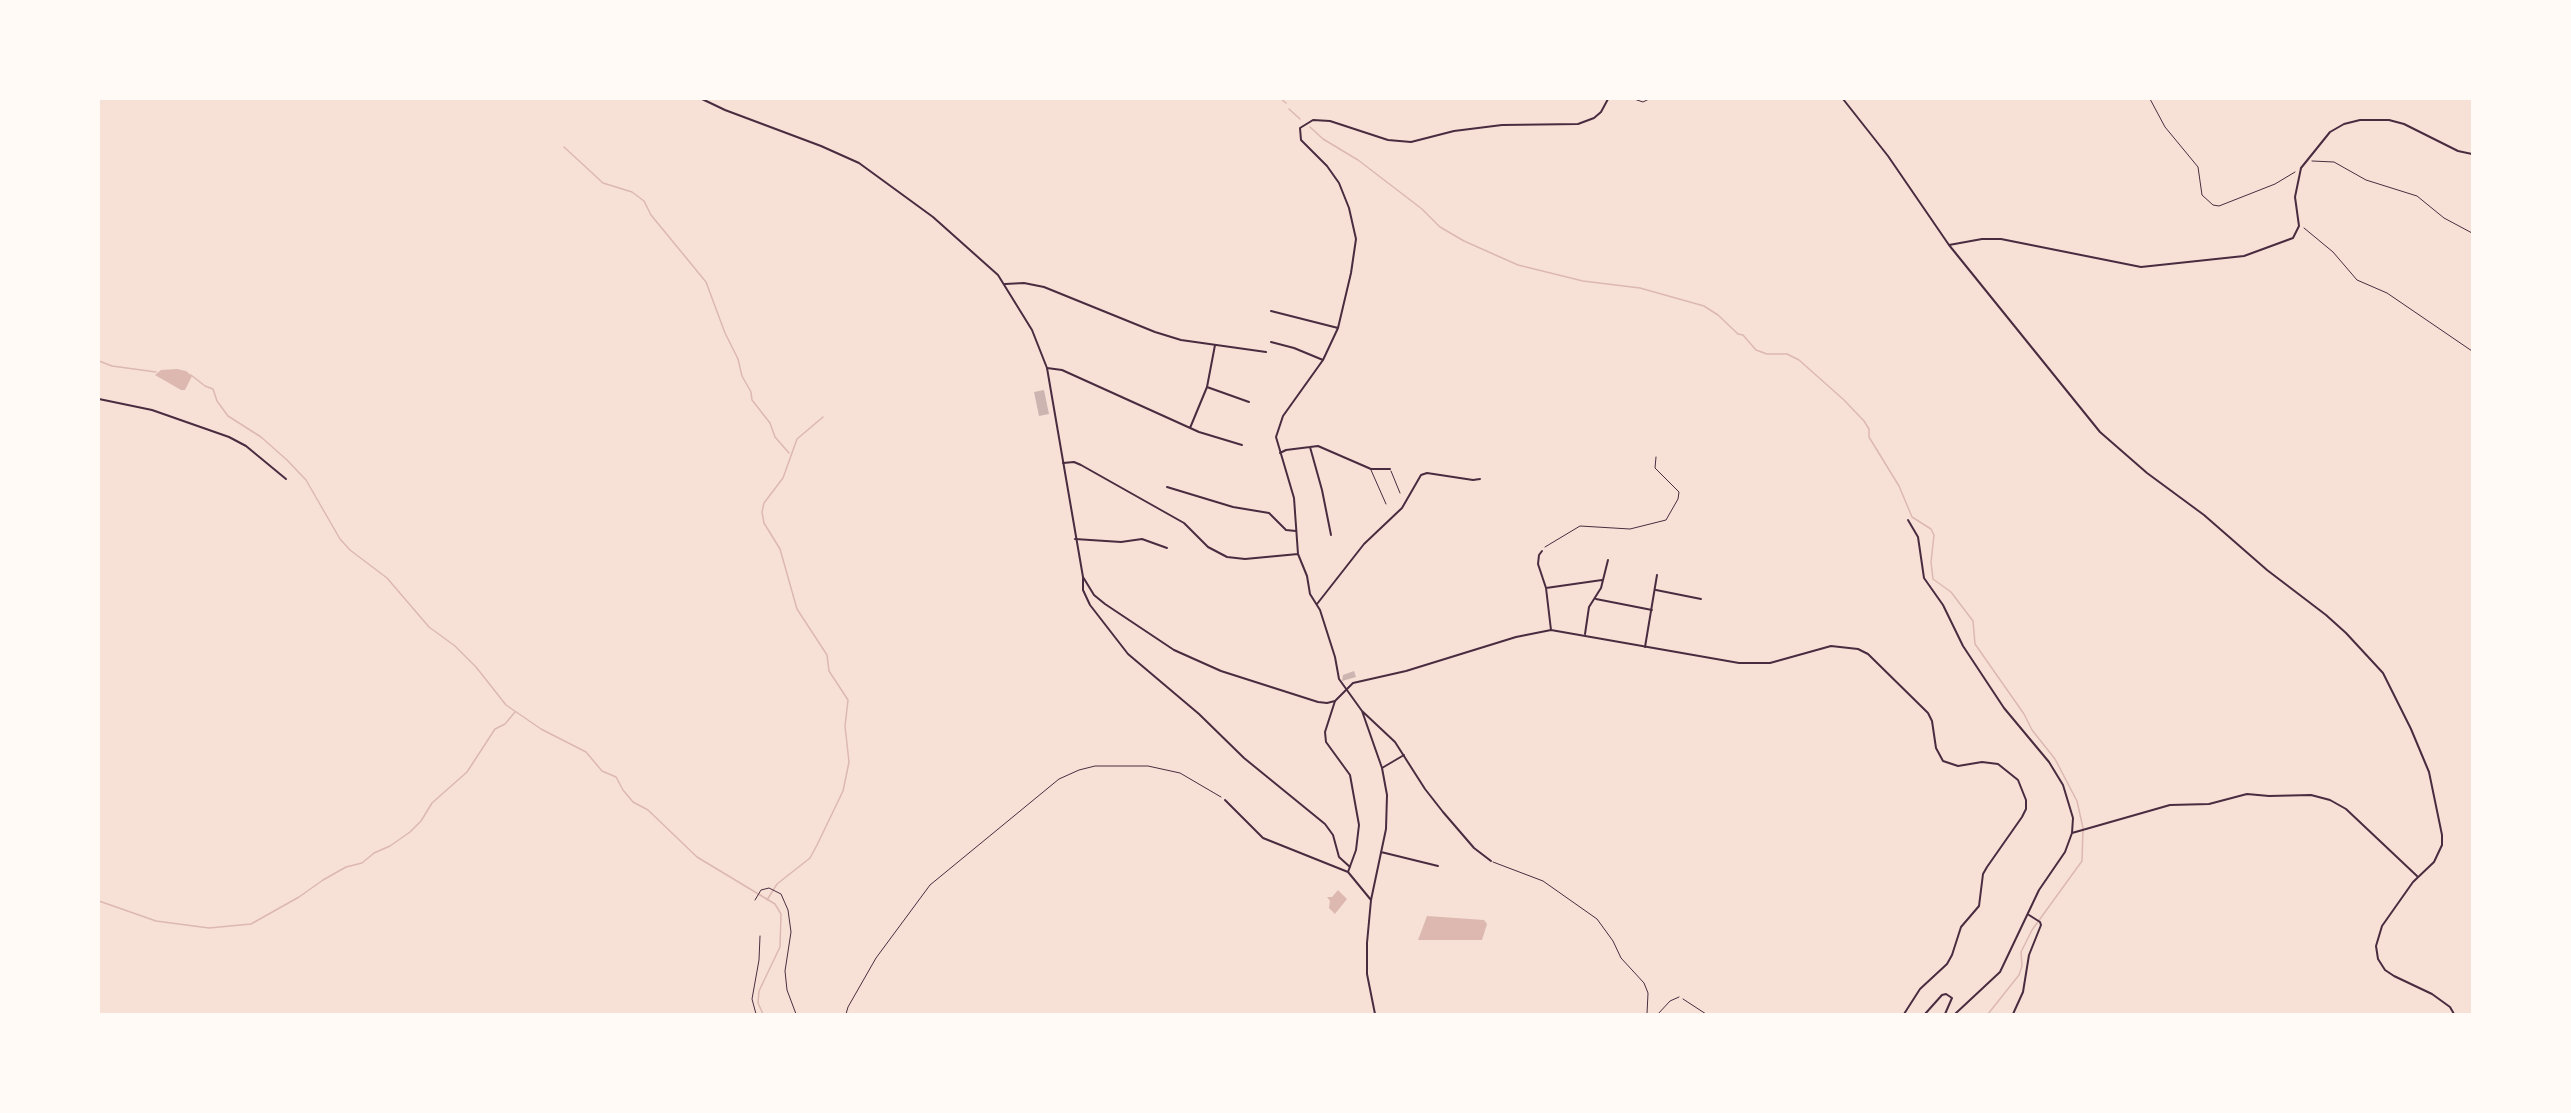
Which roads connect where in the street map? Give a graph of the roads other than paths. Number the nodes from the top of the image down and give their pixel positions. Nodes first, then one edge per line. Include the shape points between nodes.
1 (702, 99) edge
2 (1608, 99) edge
3 (1634, 99) edge
4 (1649, 99) edge
5 (1843, 99) edge
6 (2472, 154) edge
7 (1949, 245) junction
8 (1005, 284) junction
9 (1271, 311) dead end
10 (1338, 328) junction
11 (1270, 342) dead end
12 (1215, 345) junction
13 (1266, 352) dead end
14 (1323, 360) junction
15 (1047, 368) junction
16 (1207, 387) junction
17 (99, 399) edge
18 (1249, 402) dead end
19 (1190, 428) junction
20 (1242, 445) dead end
21 (1310, 447) junction
22 (1280, 453) junction
23 (1063, 463) junction
24 (1371, 469) junction
25 (1390, 469) joint
26 (286, 479) dead end
27 (1480, 479) dead end
28 (1167, 487) dead end
29 (1400, 493) dead end
30 (1386, 504) dead end
31 (1908, 520) dead end
32 (1296, 531) junction
33 (1331, 535) dead end
34 (1075, 539) junction
35 (1167, 548) dead end
36 (1542, 551) road end
37 (1298, 554) junction
38 (1608, 560) dead end
39 (1657, 574) dead end
40 (1083, 576) junction
41 (1603, 580) junction
42 (1546, 588) junction
43 (1656, 590) junction
44 (1596, 599) junction
45 (1701, 599) dead end
46 (1317, 604) junction
47 (1653, 610) junction
48 (1551, 630) junction
49 (1585, 634) junction
50 (1645, 647) junction
51 (1347, 688) junction
52 (1335, 700) junction
53 (1362, 711) junction
54 (1404, 755) junction
55 (1382, 768) junction
56 (1225, 800) road end
57 (2072, 834) junction
58 (1382, 852) junction
59 (1491, 861) joint
60 (1438, 866) dead end
61 (1350, 867) junction
62 (1348, 872) junction
63 (2418, 877) junction
64 (1371, 900) junction
65 (2029, 915) junction
66 (1679, 997) road end
67 (1375, 1014) edge
68 (1647, 1014) edge
69 (1658, 1014) edge
70 (1904, 1014) edge
71 (1925, 1014) edge
72 (1945, 1014) edge
73 (1954, 1014) edge
74 (2013, 1014) edge
75 (2454, 1014) edge

1 - 8 street via 859,163 933,217 989,265
2 - 10 street via 1594,118 1578,124 1502,125 1421,140 1395,141 1342,123 1308,121 1300,128 1301,140 1339,183 1354,227 1355,253
3 - 4 lane
5 - 7 street
6 - 7 street via 2458,151 2404,123 2375,119 2350,121 2336,127 2301,168 2295,197 2299,226 2293,238 2244,256 2131,266 1990,238
7 - 63 street via 2109,442 2326,615 2383,673 2429,772 2440,816 2439,853
8 - 12 street via 1044,287 1160,334
8 - 15 street via 1032,330
9 - 10 street
10 - 14 street
11 - 14 street
12 - 13 street
12 - 16 street
14 - 22 street via 1283,416 1276,437
15 - 19 street via 1062,370
15 - 23 street
16 - 18 street
16 - 19 street
17 - 26 street via 152,410 246,446
19 - 20 street
21 - 22 street
21 - 24 street via 1324,448
21 - 33 street
22 - 32 street via 1294,498
23 - 34 street
23 - 37 street via 1081,465 1184,522 1208,547 1227,557
24 - 25 street
24 - 30 lane
25 - 29 lane
27 - 46 street via 1422,475 1402,508 1364,544
28 - 32 street via 1233,507 1269,513 1286,531
31 - 57 street via 1918,537 1924,578 1943,605 1963,646 2004,708 2060,779 2073,818
32 - 37 street
34 - 35 street via 1142,539
34 - 40 street
36 - 42 street via 1538,564
37 - 46 street
38 - 41 street
39 - 43 street
40 - 52 street via 1094,595 1105,604 1174,650 1221,671 1309,700
40 - 61 street via 1085,597 1138,665 1325,824 1333,835 1339,857
41 - 42 street
41 - 44 street
42 - 48 street
43 - 45 street
43 - 47 street
44 - 47 street
44 - 49 street via 1589,607
46 - 51 street via 1339,679
47 - 50 street
48 - 49 street
48 - 51 street via 1516,636 1406,671 1358,681
49 - 50 street
50 - 70 street via 1746,664 1770,663 1831,646 1858,649 1883,666 1923,706 1943,761 1958,766 1998,764 2011,772 2024,791 2026,809 1983,874 1979,906 1961,927 1947,964 1920,989
51 - 52 street
51 - 53 street
52 - 61 street via 1325,737 1345,767 1353,790 1359,825
53 - 54 street
53 - 55 street
54 - 55 street
54 - 59 street via 1430,797 1474,848
55 - 58 street via 1387,795
56 - 62 street via 1263,838
57 - 63 street via 2170,805 2209,804 2247,794 2311,795 2346,809
57 - 65 street
58 - 60 street
58 - 64 street
59 - 68 lane via 1543,881 1597,919 1621,958 1644,983 1648,993
61 - 62 street
62 - 64 street
63 - 75 street via 2377,936 2378,960 2385,970 2432,994
64 - 67 street via 1366,965
65 - 73 street via 2000,972
65 - 74 street via 2040,922 2023,992
66 - 69 lane
71 - 72 street via 1946,994 1952,998

